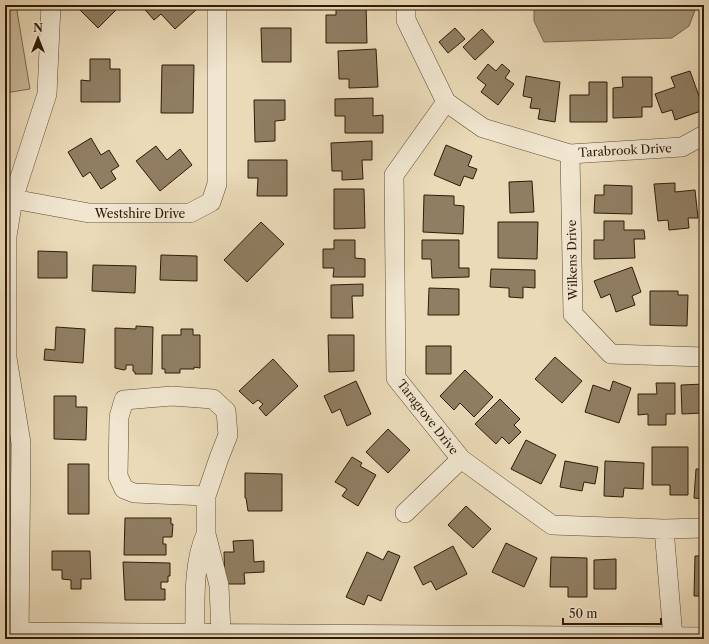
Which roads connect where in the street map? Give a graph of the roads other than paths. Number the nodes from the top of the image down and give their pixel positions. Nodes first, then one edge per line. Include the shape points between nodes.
1 (51, 5) edge
2 (217, 5) edge
3 (406, 5) edge
4 (446, 102) junction
5 (704, 135) edge
6 (570, 154) junction
7 (13, 199) junction
8 (704, 357) edge
9 (461, 459) junction
10 (206, 496) junction
11 (405, 513) dead end
12 (704, 528) edge
13 (664, 529) junction
14 (206, 534) junction
15 (219, 585) junction
16 (196, 586) junction
17 (14, 634) edge
18 (195, 634) junction
19 (221, 634) junction
20 (304, 637) edge
21 (673, 637) junction
22 (704, 637) edge

1 - 7 street via 47,94
2 - 7 street, Westshire Drive via 217,184 211,202 190,213 90,213
3 - 4 street, Tarabrook Drive via 406,20
4 - 6 street, Tarabrook Drive via 483,128
4 - 9 street, Taragrove Drive via 394,175 396,378
5 - 6 street, Tarabrook Drive via 682,147
6 - 8 street, Wilkens Drive via 573,314 611,354
7 - 17 street via 7,236 7,358 21,443
9 - 11 street
9 - 13 street, Taragrove Drive via 552,525
10 - 10 street via 228,435 226,411 213,400 172,396 124,400 119,417 118,476 124,489 134,494
10 - 14 street
12 - 13 street, Taragrove Drive
13 - 21 street
14 - 15 street
14 - 16 street via 202,544
15 - 16 street
15 - 19 street
16 - 18 street
17 - 18 street
18 - 19 street
19 - 20 street
20 - 21 street
21 - 22 street

